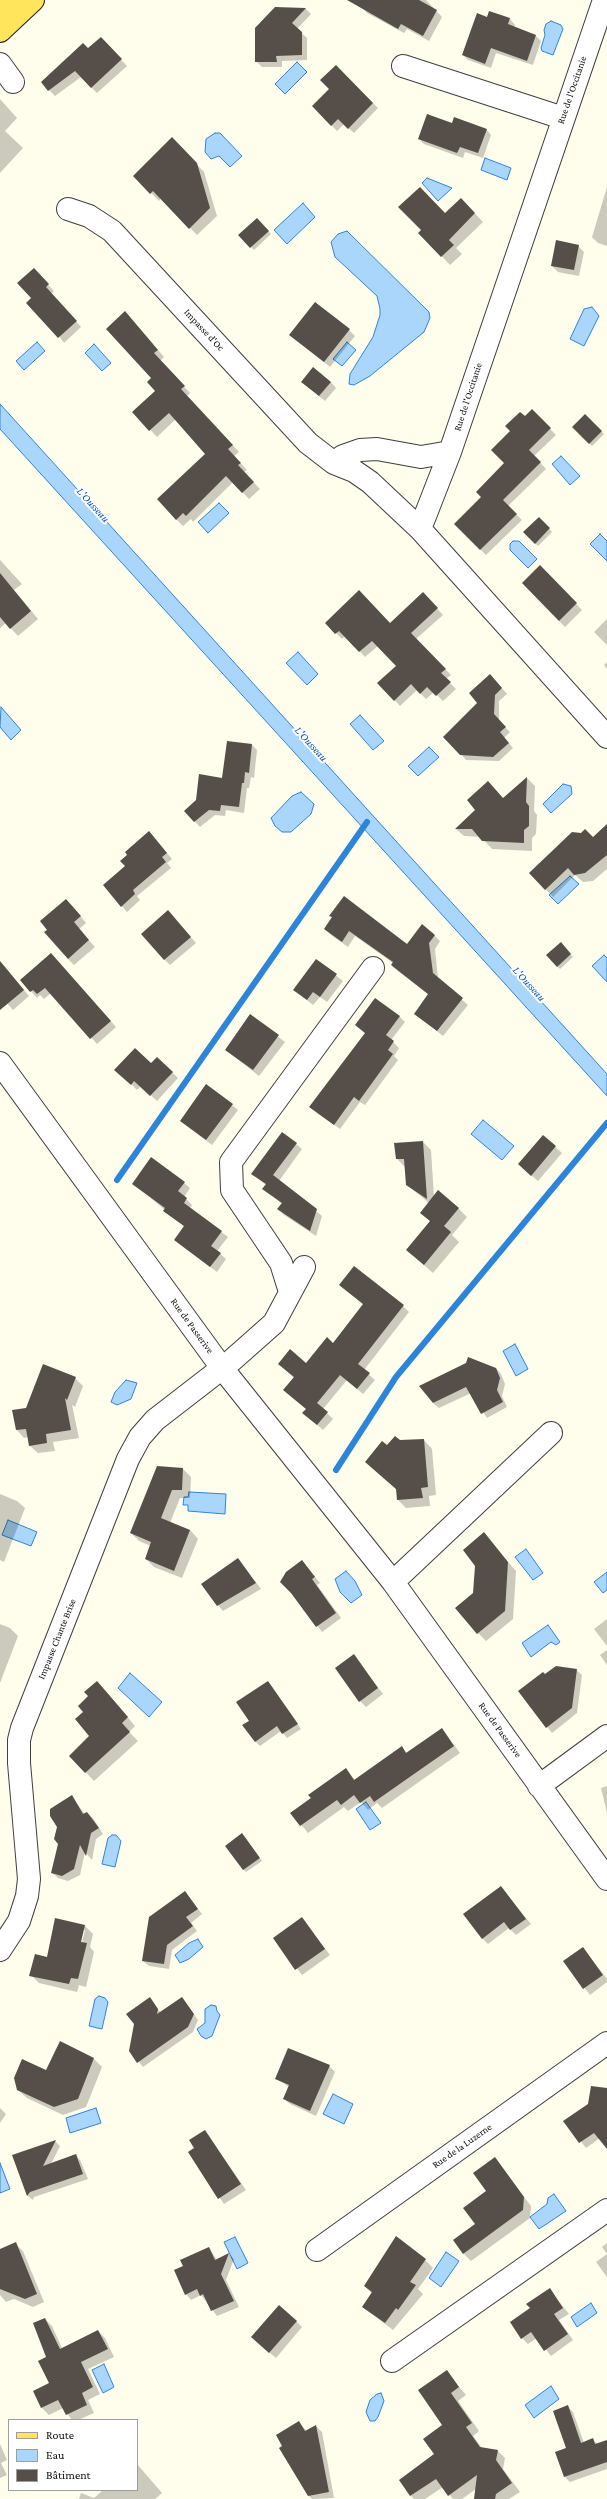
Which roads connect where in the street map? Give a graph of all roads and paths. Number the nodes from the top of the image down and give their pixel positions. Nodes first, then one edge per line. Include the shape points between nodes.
1 (8, 0) edge
2 (33, 0) edge
3 (604, 0) edge
4 (0, 8) edge
5 (0, 31) edge
6 (0, 64) edge
7 (403, 66) dead end
8 (13, 82) dead end
9 (563, 118) junction
10 (68, 209) dead end
11 (450, 452) junction
12 (334, 463) junction
13 (420, 529) junction
14 (607, 738) edge
15 (373, 968) dead end
16 (0, 1063) edge
17 (304, 1267) dead end
18 (290, 1292) junction
19 (222, 1368) junction
20 (551, 1433) dead end
21 (393, 1582) junction
22 (607, 1736) edge
23 (539, 1786) junction
24 (607, 1879) edge
25 (0, 1950) edge
26 (607, 2043) edge
27 (607, 2210) edge
28 (317, 2250) dead end
29 (392, 2361) dead end

1 - 4 main road
2 - 5 main road
3 - 9 street, Rue de l'Occitanie
6 - 8 street
7 - 9 street
9 - 11 street, Rue de l'Occitanie
10 - 12 street, Impasse d'Oc via 89,216 112,231 308,443
11 - 12 street via 421,457 377,449 360,450 343,456
11 - 13 street, Rue de l'Occitanie
12 - 13 street, Impasse d'Oc via 354,471 370,482
13 - 14 street
15 - 18 street via 231,1162 232,1190 281,1263
16 - 19 street, Rue de Passerive
17 - 18 street, Impasse Chante Brise
18 - 19 street, Impasse Chante Brise via 274,1323
19 - 21 street, Rue de Passerive
19 - 25 street, Impasse Chante Brise via 156,1420 134,1447 22,1728 18,1763 29,1879 19,1921
20 - 21 street
21 - 23 street, Rue de Passerive
22 - 23 street
23 - 24 street, Rue de Passerive
26 - 28 street, Rue de la Luzerne
27 - 29 street

